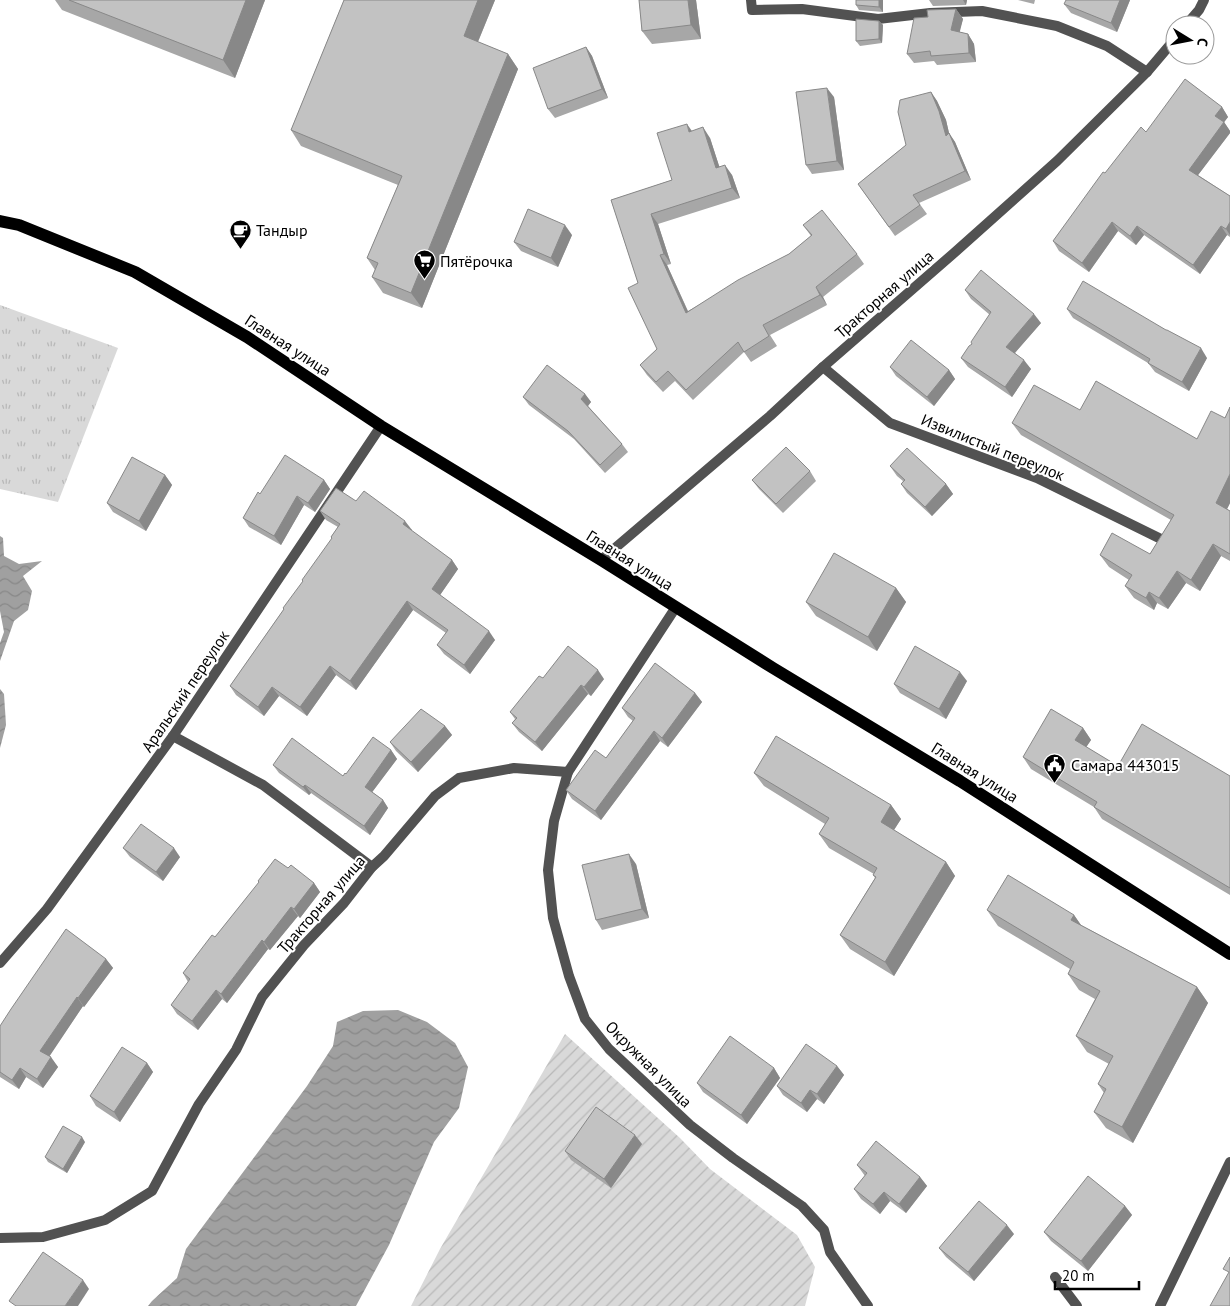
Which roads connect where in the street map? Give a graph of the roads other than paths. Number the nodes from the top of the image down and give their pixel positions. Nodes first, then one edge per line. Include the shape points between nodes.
1 (751, 0) edge
2 (1204, 0) edge
3 (1195, 15) edge
4 (1165, 50) edge
5 (1147, 72) junction
6 (0, 221) edge
7 (823, 367) junction
8 (382, 426) junction
9 (1163, 540) edge
10 (601, 560) junction
11 (676, 607) junction
12 (173, 736) junction
13 (568, 772) junction
14 (372, 867) junction
15 (1230, 954) edge
16 (0, 963) edge
17 (1230, 1162) edge
18 (0, 1238) edge
19 (1055, 1277) dead end
20 (868, 1306) edge
21 (1078, 1306) edge
22 (1160, 1306) edge

1 - 5 street via 752,10 802,9 878,20 982,11 1057,26 1107,46
2 - 3 street
4 - 5 street, Тракторная улица
5 - 7 street, Тракторная улица via 1056,161
6 - 8 main road, Главная улица via 19,225 135,272 247,337
7 - 9 street, Извилистый переулок via 890,423 1037,478
7 - 10 street, Тракторная улица
8 - 10 main road, Главная улица
8 - 12 street, Аральский переулок
10 - 11 main road, Главная улица
11 - 13 street
11 - 15 main road, Главная улица via 960,781
12 - 14 street via 264,785
12 - 16 street, Аральский переулок via 47,909
13 - 14 street, Тракторная улица via 514,768 459,778 435,796
13 - 20 street, Окружная улица via 554,821 548,870 553,918 585,1019 608,1049 690,1125 802,1206 824,1230 830,1252
14 - 18 street, Тракторная улица via 262,997 236,1050 199,1104 152,1191 105,1220 43,1237
17 - 22 street
19 - 21 street

